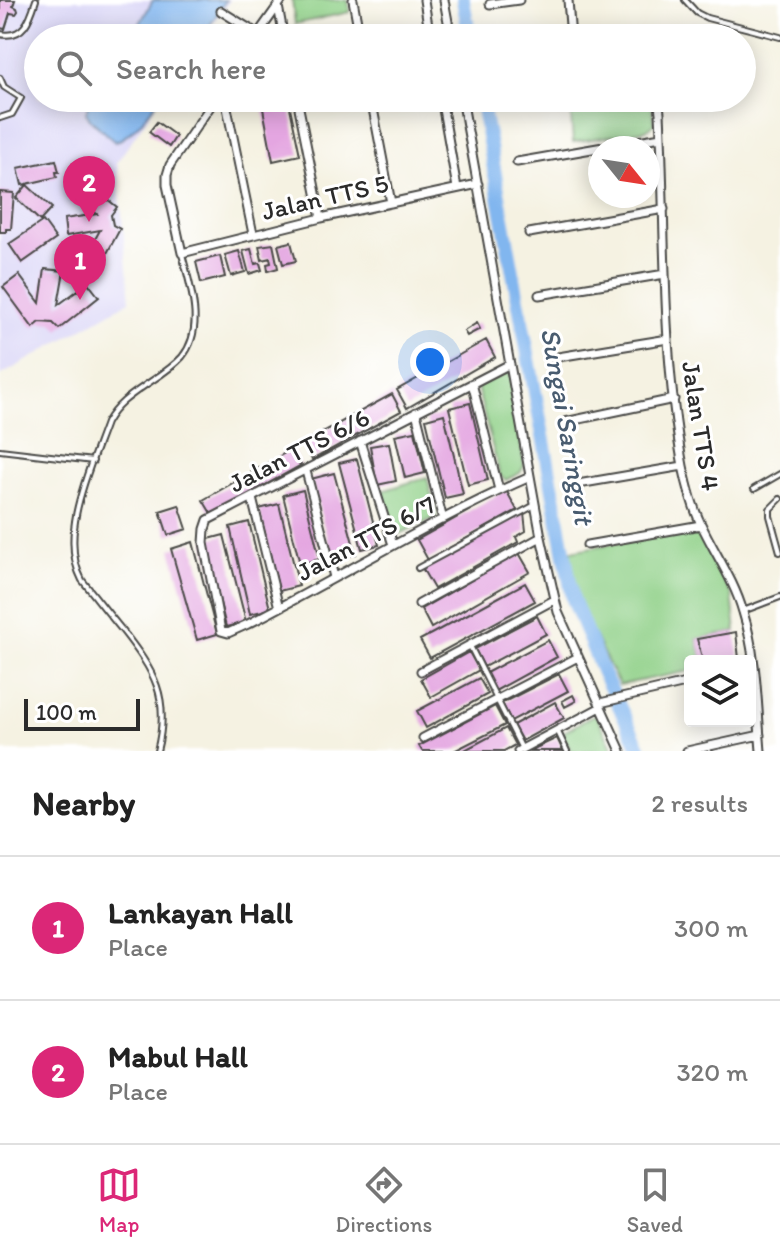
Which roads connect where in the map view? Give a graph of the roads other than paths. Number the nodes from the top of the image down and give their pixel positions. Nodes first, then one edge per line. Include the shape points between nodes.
1 (36, 0) edge
2 (353, 0) edge
3 (424, 0) edge
4 (444, 0) edge
5 (519, 0) edge
6 (568, 0) edge
7 (685, 0) edge
8 (280, 3) edge
9 (490, 4) dead end
10 (221, 11) dead end
11 (27, 24) edge
12 (240, 24) edge
13 (265, 24) edge
14 (282, 24) edge
15 (357, 24) edge
16 (428, 24) edge
17 (448, 24) edge
18 (570, 24) edge
19 (730, 24) edge
20 (24, 28) edge
21 (756, 31) edge
22 (0, 34) edge
23 (780, 37) edge
24 (0, 78) edge
25 (206, 112) edge
26 (228, 112) edge
27 (300, 112) edge
28 (374, 112) edge
29 (443, 112) edge
30 (465, 112) edge
31 (659, 112) edge
32 (0, 118) edge
33 (661, 137) junction
34 (517, 162) dead end
35 (478, 184) junction
36 (457, 188) junction
37 (391, 203) junction
38 (664, 209) junction
39 (321, 218) junction
40 (529, 233) dead end
41 (253, 234) junction
42 (182, 253) junction
43 (665, 274) junction
44 (539, 295) dead end
45 (668, 339) junction
46 (552, 358) dead end
47 (510, 364) junction
48 (472, 383) junction
49 (674, 399) junction
50 (416, 412) junction
51 (565, 422) dead end
52 (360, 441) junction
53 (0, 450) edge
54 (93, 461) junction
55 (683, 466) junction
56 (306, 471) junction
57 (780, 474) edge
58 (530, 477) junction
59 (578, 484) dead end
60 (754, 489) dead end
61 (499, 490) junction
62 (252, 498) junction
63 (780, 499) edge
64 (535, 505) junction
65 (443, 520) junction
66 (701, 525) junction
67 (541, 537) junction
68 (393, 545) junction
69 (587, 545) dead end
70 (780, 552) edge
71 (418, 568) dead end
72 (334, 577) junction
73 (780, 597) edge
74 (554, 600) junction
75 (419, 604) dead end
76 (279, 608) junction
77 (743, 611) junction
78 (221, 631) joint
79 (469, 644) junction
80 (750, 655) edge
81 (578, 657) junction
82 (421, 671) dead end
83 (684, 683) edge
84 (496, 700) junction
85 (756, 702) edge
86 (601, 705) junction
87 (557, 731) junction
88 (760, 735) junction
89 (423, 738) dead end
90 (520, 750) edge
91 (157, 751) edge
92 (567, 751) edge
93 (621, 751) edge
94 (687, 751) edge
95 (761, 751) edge

1 - 11 lane
2 - 15 street
3 - 16 street
4 - 17 street
5 - 9 street
6 - 18 street
7 - 19 lane via 697,13
8 - 13 street
8 - 14 street
10 - 12 street
20 - 22 lane via 17,34
21 - 23 lane
24 - 32 lane via 21,98 12,114
25 - 42 street via 167,175
26 - 41 street
27 - 39 street
28 - 37 street
29 - 36 street
30 - 35 street
31 - 33 street, Jalan TTS 4
33 - 34 street
33 - 38 street, Jalan TTS 4
35 - 36 street, Jalan TTS 5
35 - 47 street
36 - 37 street, Jalan TTS 5
37 - 39 street, Jalan TTS 5
38 - 40 street
38 - 43 street, Jalan TTS 4
39 - 41 street, Jalan TTS 5
41 - 42 street, Jalan TTS 5
42 - 54 lane via 193,297 191,341 174,365 111,414
43 - 44 street
43 - 45 street, Jalan TTS 4
45 - 46 street
45 - 49 street, Jalan TTS 4
47 - 48 street, Jalan TTS 6/6
47 - 58 street
48 - 50 street, Jalan TTS 6/6
48 - 61 street
49 - 51 street
49 - 55 street, Jalan TTS 4
50 - 52 street, Jalan TTS 6/6
50 - 65 street
52 - 56 street, Jalan TTS 6/6
52 - 68 street
53 - 54 lane
54 - 91 lane via 74,526 73,555 82,580 155,678 162,715
55 - 59 street
55 - 66 street, Jalan TTS 4
56 - 62 street, Jalan TTS 6/6
56 - 72 street
57 - 60 lane
58 - 61 street, Jalan TTS 6/7
58 - 64 street
61 - 65 street, Jalan TTS 6/7
62 - 76 street
62 - 78 street, Jalan TTS 6/6 via 211,518 205,529
63 - 70 lane via 770,516
64 - 67 street
64 - 71 lane
65 - 68 street, Jalan TTS 6/7
66 - 69 street
66 - 77 street, Jalan TTS 4
67 - 74 street
67 - 75 street
68 - 72 street, Jalan TTS 6/7
72 - 76 street, Jalan TTS 6/7
73 - 77 lane
74 - 79 street
74 - 81 street
76 - 78 street, Jalan TTS 6/7 via 228,633
77 - 80 street, Jalan TTS 4
79 - 82 street
79 - 84 lane
81 - 84 street
81 - 86 street
83 - 86 street
84 - 89 street
84 - 90 lane
85 - 88 street, Jalan TTS 4
86 - 87 street
86 - 93 street
87 - 90 street
87 - 92 lane
88 - 94 street
88 - 95 street, Jalan TTS 4

